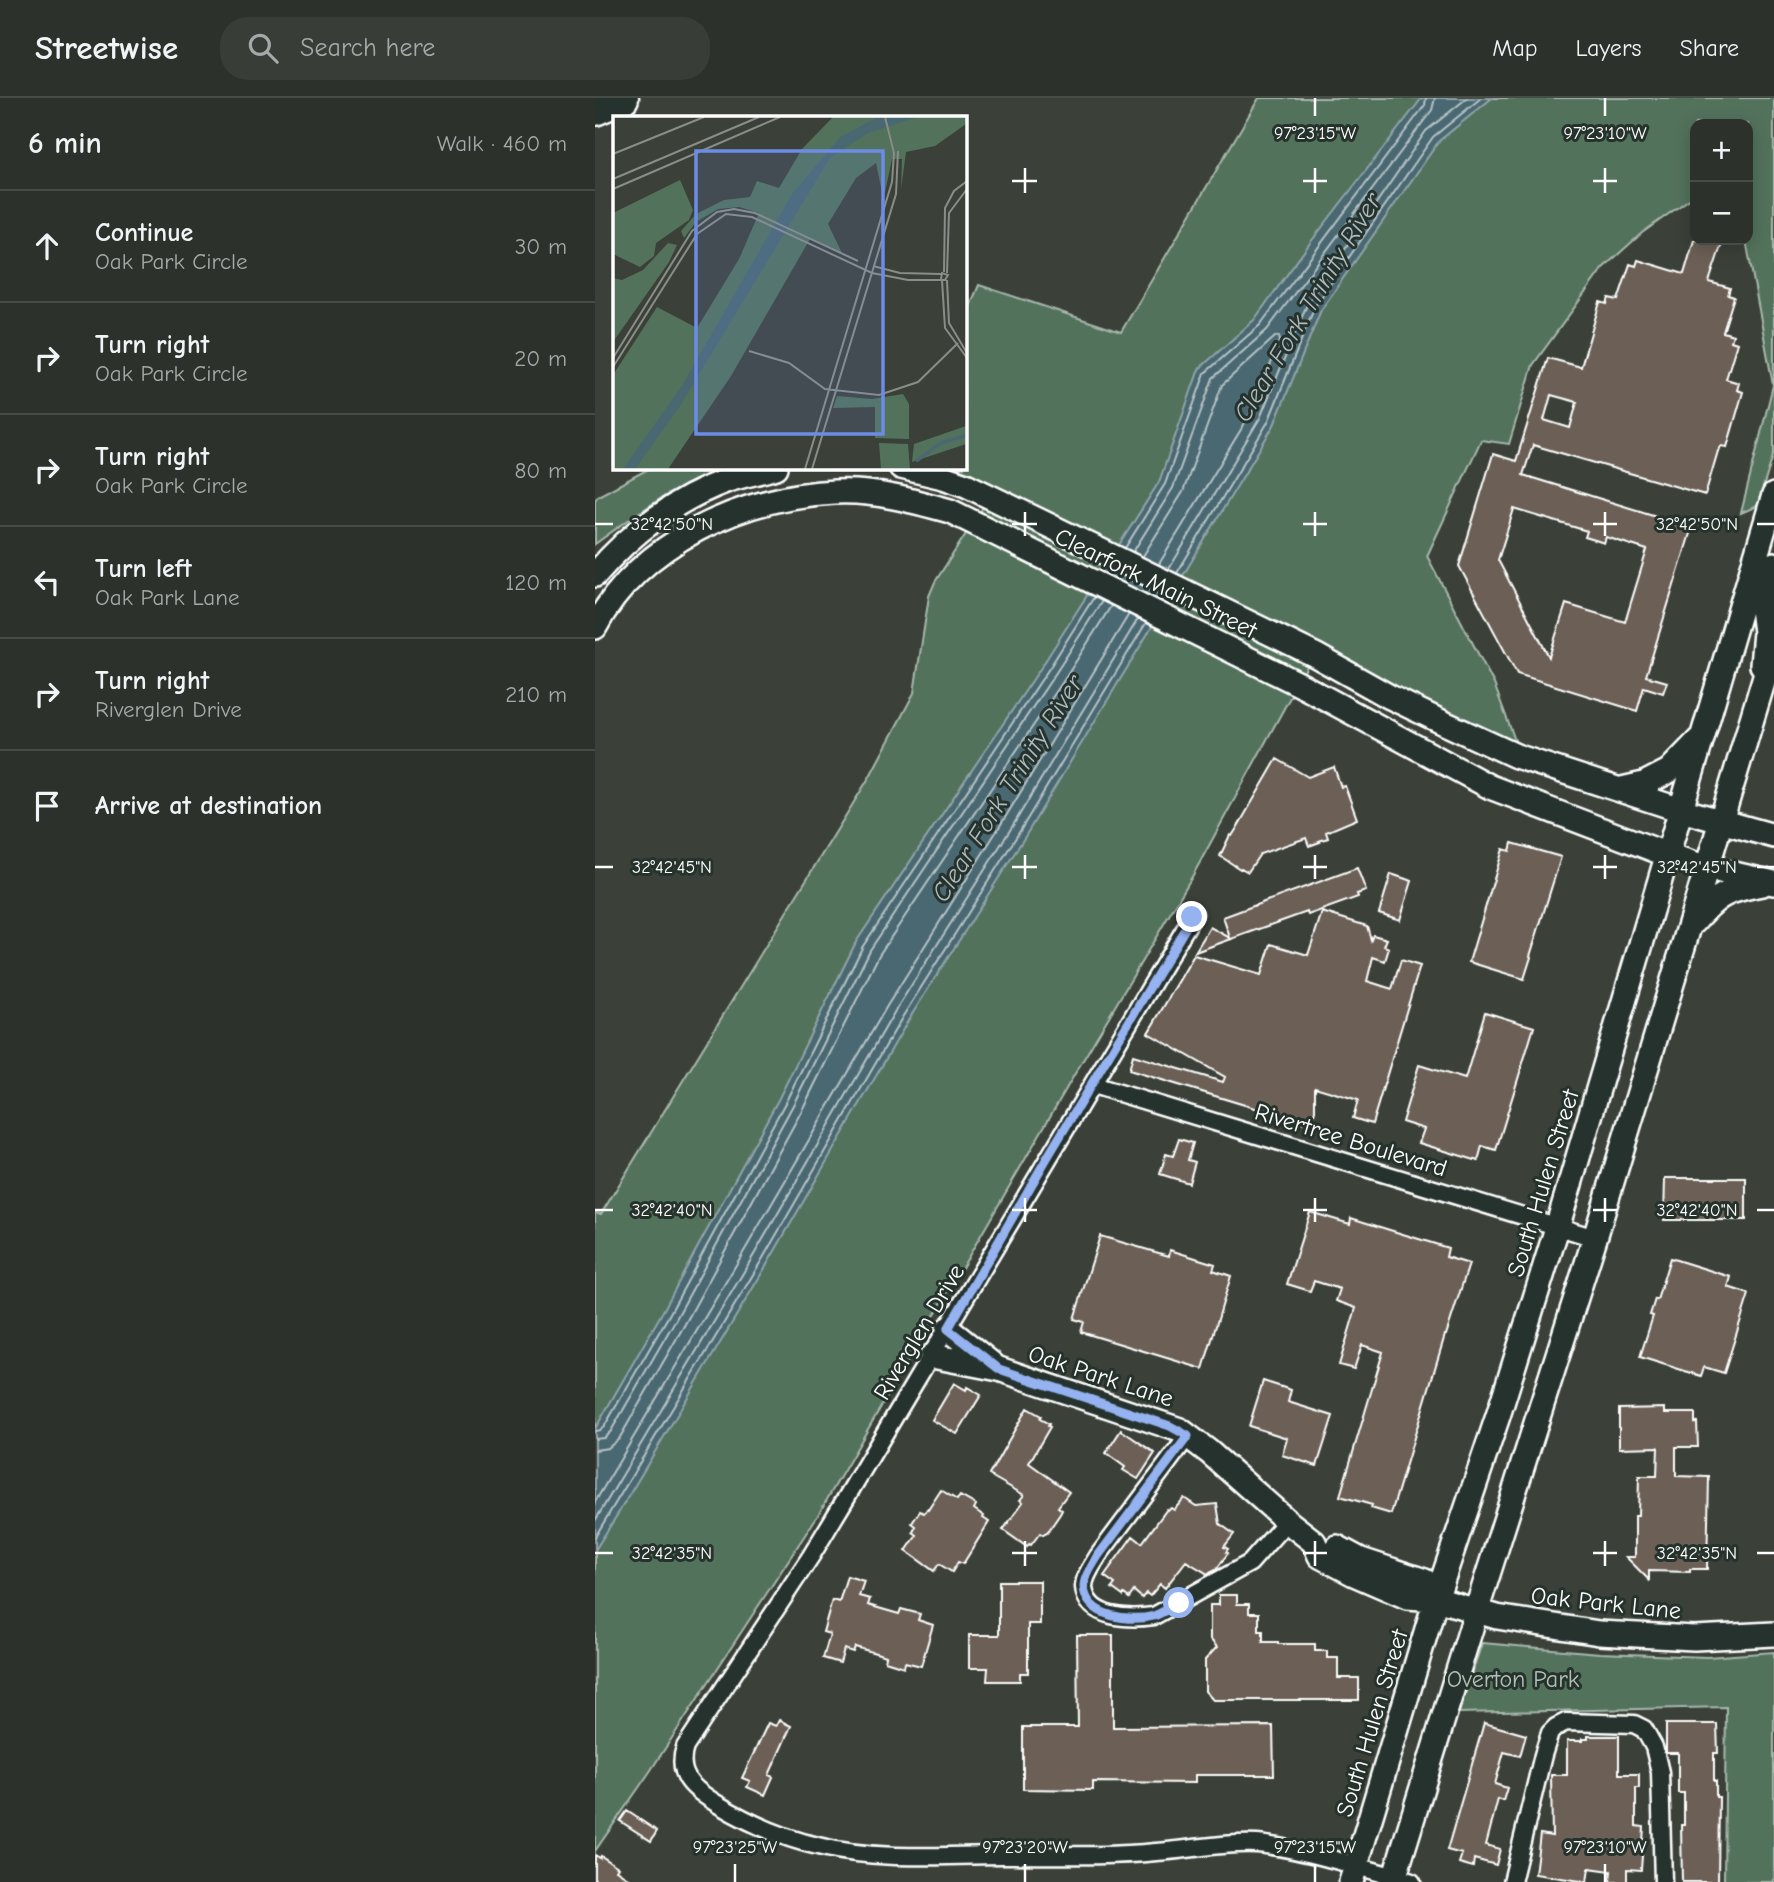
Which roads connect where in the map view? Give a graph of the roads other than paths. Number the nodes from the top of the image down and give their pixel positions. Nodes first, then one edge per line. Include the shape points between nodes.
1 (623, 98) edge
2 (595, 110) edge
3 (769, 469) edge
4 (909, 469) edge
5 (1774, 495) edge
6 (1770, 530) edge
7 (1774, 564) edge
8 (595, 575) edge
9 (595, 627) edge
10 (1774, 646) edge
11 (1760, 692) junction
12 (1701, 738) junction
13 (1612, 786) junction
14 (1527, 800) junction
15 (1681, 810) junction
16 (1720, 822) junction
17 (1774, 836) edge
18 (1668, 855) junction
19 (1707, 867) junction
20 (1773, 883) edge
21 (1194, 914) dead end
22 (1688, 930) junction
23 (1093, 1085) junction
24 (1557, 1228) junction
25 (1595, 1238) junction
26 (948, 1329) junction
27 (932, 1356) junction
28 (999, 1369) junction
29 (1188, 1436) junction
30 (1287, 1521) junction
31 (1436, 1599) junction
32 (1476, 1612) junction
33 (1774, 1634) edge
34 (1354, 1874) edge
35 (1400, 1880) edge
36 (1512, 1882) edge
37 (1663, 1882) edge

1 - 2 highway
3 - 8 street via 727,481 678,504 635,533
4 - 13 street, Clearfork Main Street via 966,485 1491,745
5 - 6 street, South Hulen Street
6 - 12 street, South Hulen Street
7 - 11 street via 1762,608 1765,632
9 - 14 street, Clearfork Main Street via 624,586 654,557 693,531 738,510 786,497 837,492 888,496 950,511 1299,684 1490,788
10 - 11 street
11 - 16 street
12 - 13 street via 1669,771 1644,785
12 - 15 street, South Hulen Street
13 - 14 street via 1542,778 1535,782
13 - 15 street, Clearfork Main Street
14 - 18 street, Clearfork Main Street
15 - 16 street, Clearfork Main Street
15 - 18 street, South Hulen Street
16 - 17 street, Clearfork Main Street
16 - 19 street
18 - 19 street, Clearfork Main Street
18 - 24 street, South Hulen Street
19 - 20 street, Clearfork Main Street
19 - 22 street
20 - 22 street via 1737,888 1711,902
21 - 23 street, Riverglen Drive
22 - 25 street
23 - 24 street, Rivertree Boulevard
23 - 26 street, Riverglen Drive
24 - 25 street, Rivertree Boulevard
24 - 31 street, South Hulen Street
25 - 32 street
26 - 27 street, Riverglen Drive
26 - 28 street, Oak Park Lane
27 - 28 street, Oak Park Lane
27 - 34 street, Riverglen Drive via 811,1556 685,1747 684,1769 691,1784 737,1815 775,1833 842,1851 885,1856 1068,1855 1257,1844 1298,1851
28 - 29 street, Oak Park Lane
29 - 30 street, Oak Park Lane
29 - 30 street via 1086,1577 1084,1587 1095,1608 1116,1617 1161,1612 1250,1563
30 - 31 street, Oak Park Lane via 1314,1542 1425,1581
31 - 32 street, Oak Park Lane
31 - 34 street, South Hulen Street
32 - 33 street, Oak Park Lane via 1618,1634 1694,1638
32 - 35 street
34 - 35 street
36 - 37 street via 1550,1734 1566,1722 1634,1724 1644,1729 1660,1772

